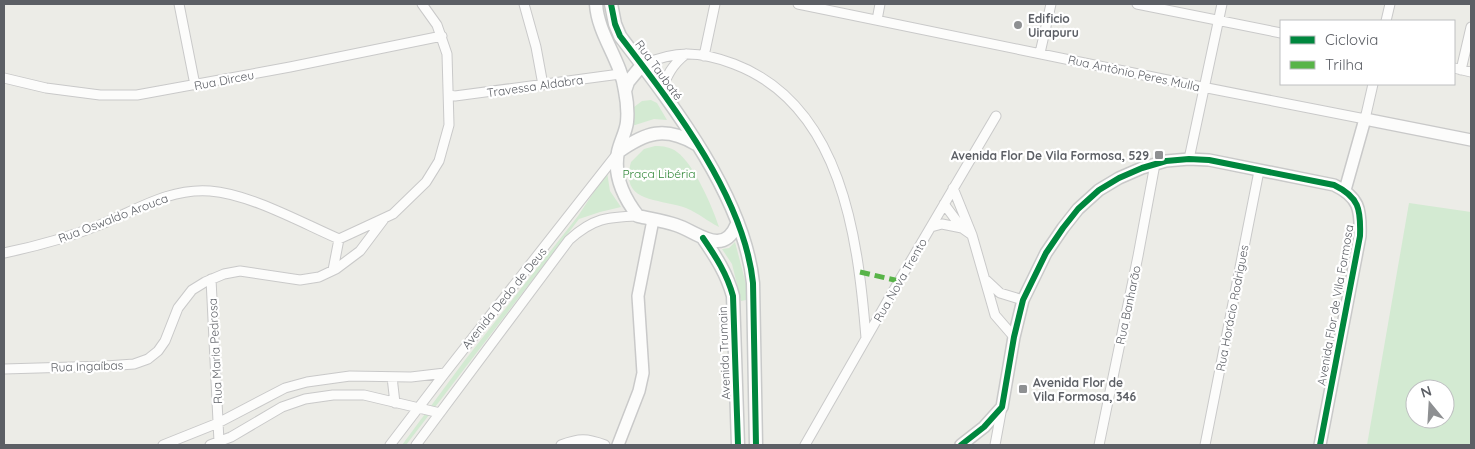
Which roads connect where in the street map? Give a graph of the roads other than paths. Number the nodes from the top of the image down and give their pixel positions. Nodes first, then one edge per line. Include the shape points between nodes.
1 (179, 4) edge
2 (422, 4) edge
3 (524, 4) edge
4 (596, 4) edge
5 (611, 4) edge
6 (715, 4) edge
7 (798, 4) edge
8 (880, 4) edge
9 (1051, 4) edge
10 (1137, 4) edge
11 (1222, 4) edge
12 (1390, 4) edge
13 (877, 20) junction
14 (1219, 20) junction
15 (1386, 20) edge
16 (1471, 27) edge
17 (1280, 33) edge
18 (442, 36) junction
19 (1040, 53) junction
20 (686, 54) junction
21 (704, 56) junction
22 (642, 65) junction
23 (1457, 69) edge
24 (1471, 72) edge
25 (620, 74) junction
26 (4, 78) edge
27 (195, 85) junction
28 (543, 85) junction
29 (1373, 85) edge
30 (1205, 88) junction
31 (625, 91) junction
32 (662, 92) junction
33 (449, 95) junction
34 (996, 116) dead end
35 (1365, 118) junction
36 (1471, 140) edge
37 (697, 145) junction
38 (618, 152) junction
39 (1189, 159) junction
40 (1155, 164) junction
41 (1259, 170) junction
42 (954, 188) junction
43 (1345, 190) junction
44 (944, 204) junction
45 (638, 216) junction
46 (385, 218) junction
47 (653, 220) junction
48 (737, 224) junction
49 (931, 227) junction
50 (962, 228) junction
51 (349, 234) junction
52 (972, 235) junction
53 (703, 238) junction
54 (338, 242) junction
55 (365, 246) junction
56 (4, 253) edge
57 (350, 260) junction
58 (333, 270) junction
59 (211, 279) junction
60 (985, 279) junction
61 (1023, 300) junction
62 (1014, 337) junction
63 (866, 338) junction
64 (4, 369) edge
65 (444, 372) junction
66 (392, 377) junction
67 (395, 403) junction
68 (1002, 407) junction
69 (417, 409) junction
70 (440, 413) junction
71 (218, 423) junction
72 (219, 442) junction
73 (573, 443) edge
74 (756, 444) edge
75 (163, 445) edge
76 (210, 445) edge
77 (390, 445) edge
78 (416, 445) edge
79 (561, 445) edge
80 (605, 445) edge
81 (618, 445) edge
82 (738, 445) edge
83 (805, 445) edge
84 (961, 445) edge
85 (995, 445) edge
86 (1099, 445) edge
87 (1205, 445) edge
88 (1320, 445) edge

1 - 27 street
2 - 18 street
3 - 28 street
4 - 25 main road via 600,26
5 - 22 main road, Rua Taubaté via 620,36
6 - 21 street
7 - 13 street, Rua Antônio Peres Mulla
8 - 13 street
9 - 19 street
10 - 14 street
11 - 14 street
12 - 15 street
13 - 19 street, Rua Antônio Peres Mulla
14 - 17 street
14 - 30 street
16 - 23 street
18 - 27 street, Rua Dirceu
18 - 33 street via 447,54
19 - 30 street, Rua Antônio Peres Mulla
20 - 21 street
20 - 22 street via 674,54
20 - 32 street via 670,70
21 - 63 street via 742,67 779,89 822,144 852,224
22 - 31 main road
22 - 32 main road, Rua Taubaté
23 - 24 street
25 - 28 street, Travessa Aldabra
25 - 31 main road
26 - 27 street, Rua Dirceu via 46,88 100,95 137,95
28 - 33 street, Travessa Aldabra
29 - 35 street
30 - 35 street, Rua Antônio Peres Mulla
30 - 39 street
31 - 38 main road via 627,122
32 - 37 main road, Rua Taubaté
33 - 46 street via 449,125 439,161 426,182
34 - 42 street, Rua Nova Trento
35 - 36 street, Rua Antônio Peres Mulla
35 - 43 street
37 - 38 main road via 667,132 633,141
37 - 48 main road via 722,186
38 - 45 main road via 618,179 627,201
38 - 65 street, Avenida Dedo de Deus
39 - 40 street
39 - 41 street
40 - 61 street via 1112,182 1078,209 1046,253
40 - 86 street, Rua Banharão
41 - 43 street
41 - 87 street, Rua Horácio Rodrigues
42 - 44 street, Rua Nova Trento
42 - 52 street
43 - 88 street, Avenida Flor de Vila Formosa via 1359,210 1360,236
44 - 49 street, Rua Nova Trento
44 - 50 street
45 - 47 main road
45 - 70 street, Avenida Dedo de Deus via 597,220 568,240
46 - 51 street
46 - 55 street, Rua Ingaíbas
47 - 53 main road via 676,225
47 - 81 street via 638,296 643,373
48 - 53 main road via 724,240
48 - 74 main road via 749,258 753,283
49 - 50 street via 942,224
49 - 63 street, Rua Nova Trento
50 - 52 street
51 - 54 street
51 - 55 street via 362,240
52 - 60 street
53 - 82 main road, Avenida Trumain via 722,266 733,296
54 - 56 street, Rua Oswaldo Arouca via 248,200 197,191 161,197 102,224 43,245
54 - 57 street via 339,252
54 - 58 street
55 - 57 street, Rua Ingaíbas
57 - 58 street, Rua Ingaíbas
58 - 59 street, Rua Ingaíbas via 319,277 300,280 240,271
59 - 64 street, Rua Ingaíbas via 192,290 178,308 165,341 148,359 134,364 106,366
59 - 71 street, Rua Maria Pedrosa
60 - 61 street via 1000,293
60 - 62 street via 995,315
61 - 62 street
62 - 68 street
63 - 83 street, Rua Nova Trento
65 - 66 street
65 - 69 street, Avenida Dedo de Deus
66 - 67 street
66 - 71 street via 350,376 307,382 285,388
67 - 69 street
67 - 72 street via 364,395 334,395 305,400 282,407 250,428
68 - 84 street
68 - 85 street
69 - 70 street
69 - 77 street, Avenida Dedo de Deus
70 - 78 street, Avenida Dedo de Deus
71 - 72 street, Rua Maria Pedrosa
71 - 75 street
72 - 76 street
73 - 79 street
73 - 80 street via 588,439

